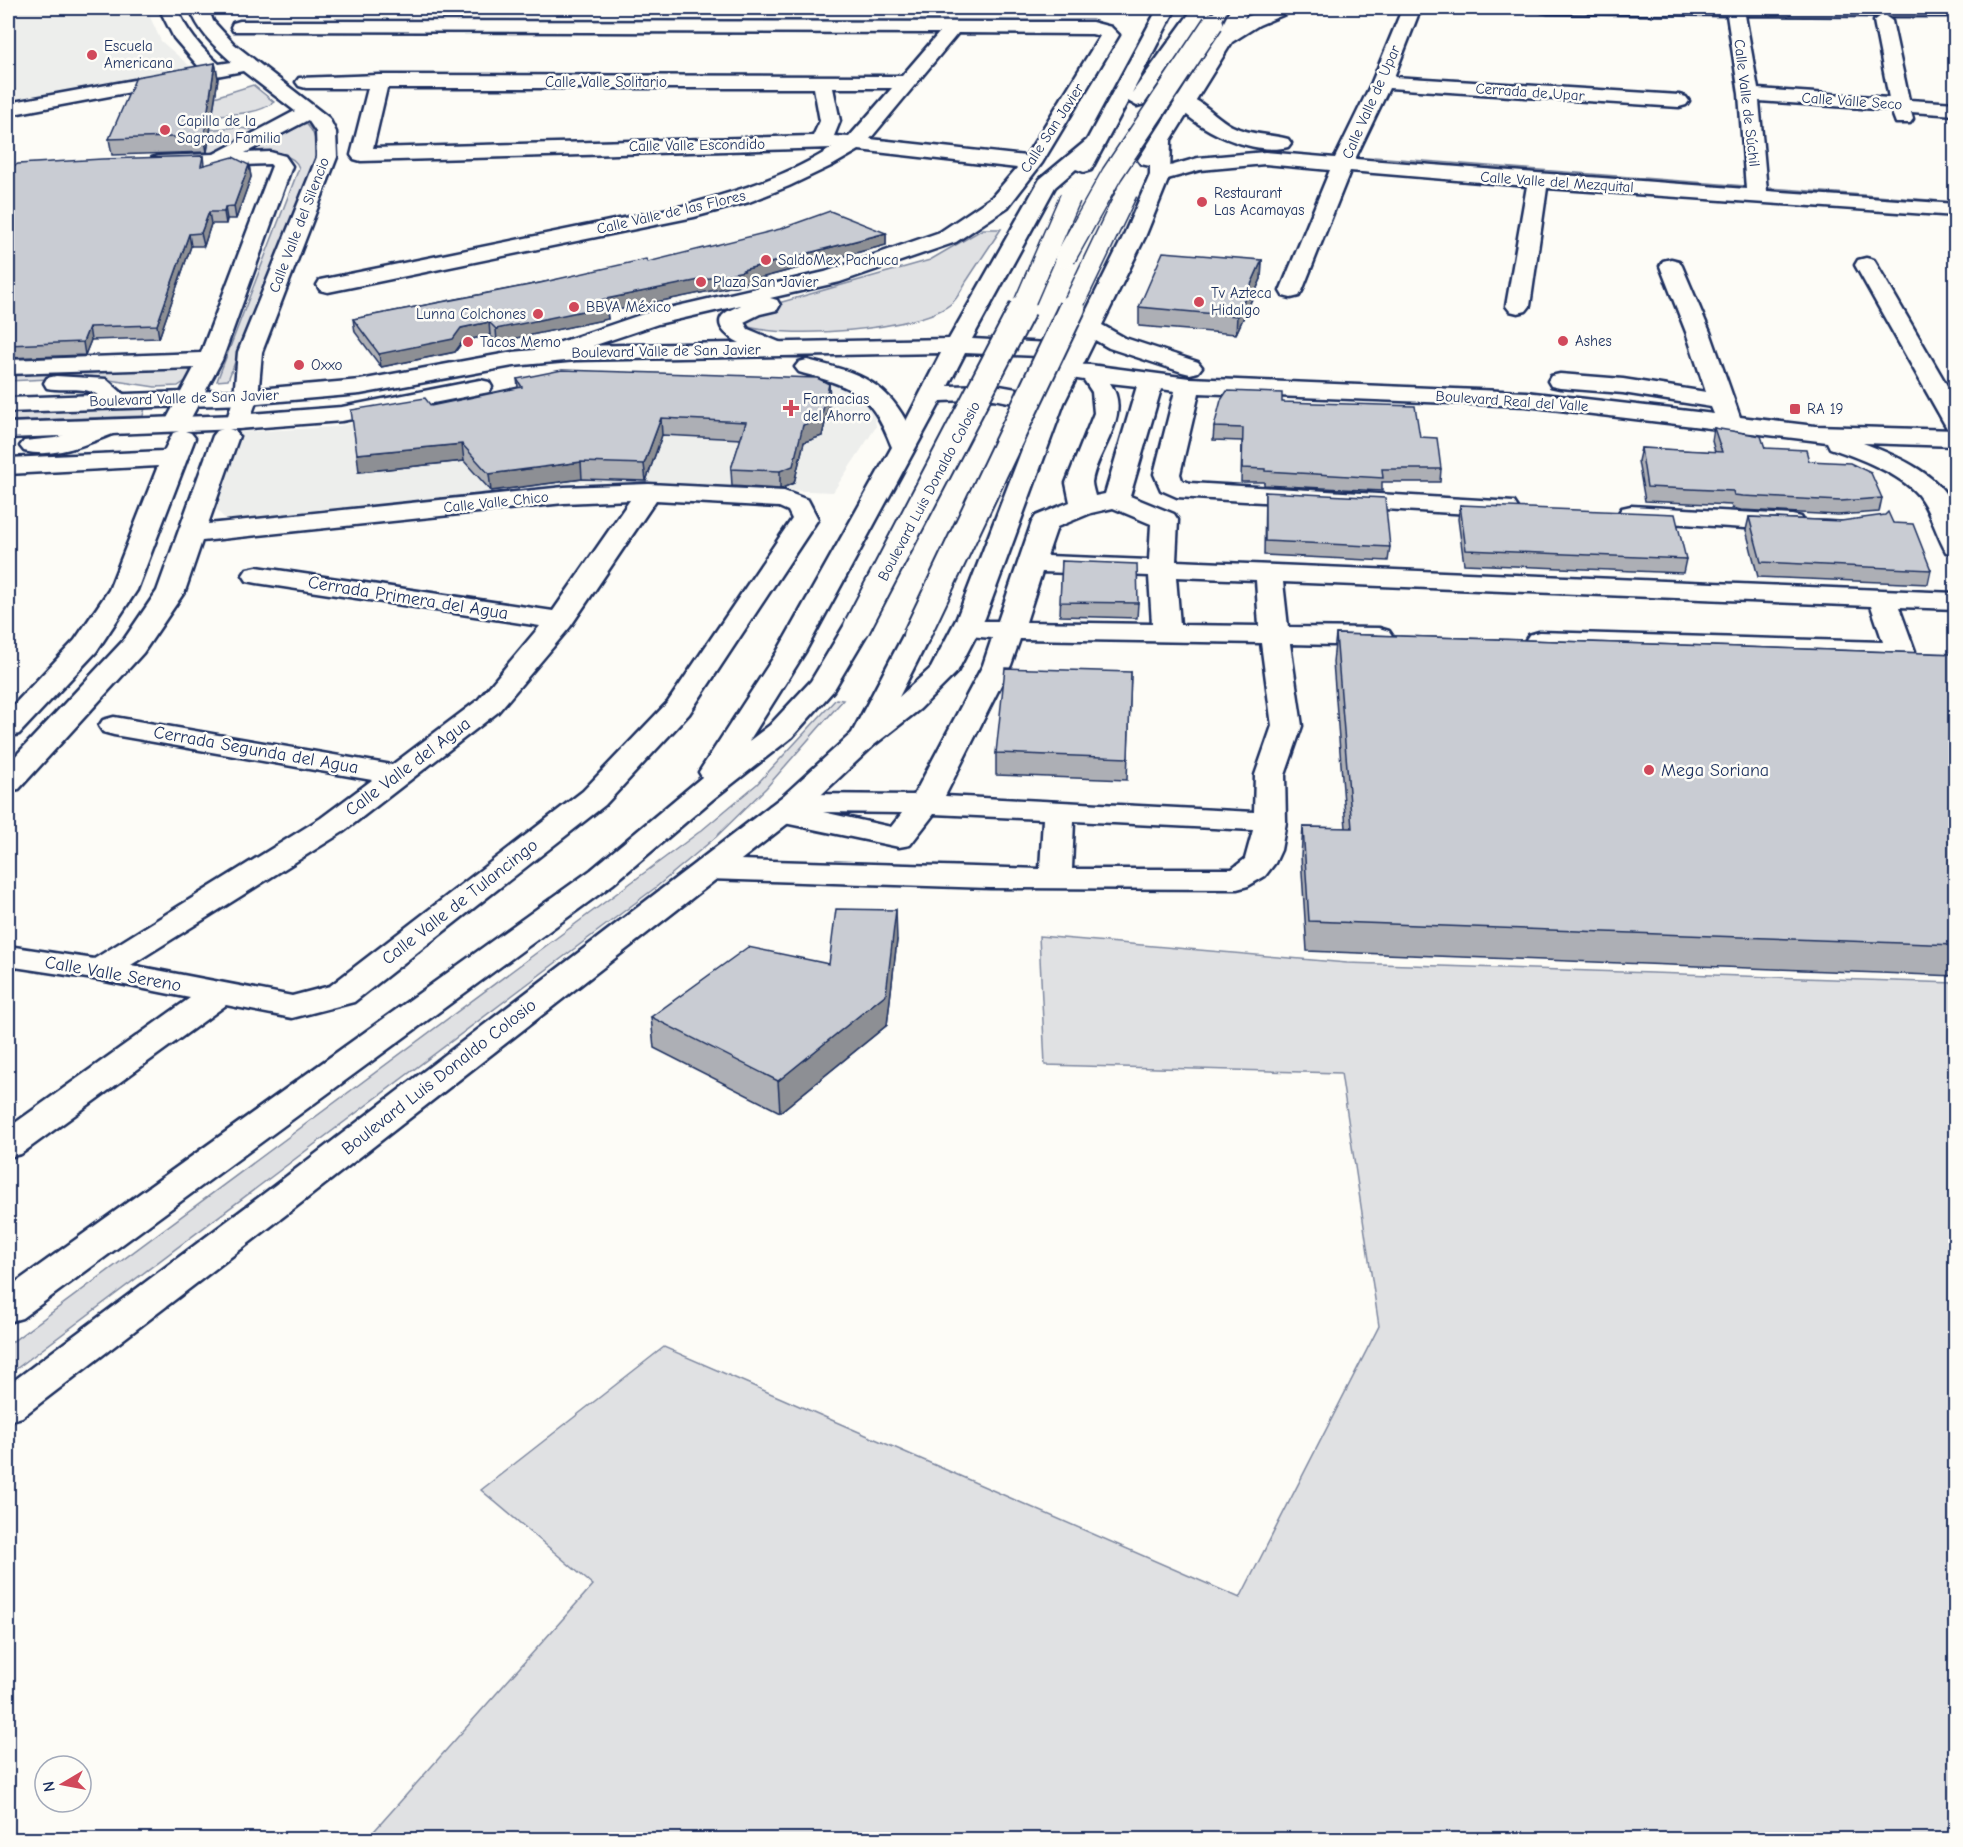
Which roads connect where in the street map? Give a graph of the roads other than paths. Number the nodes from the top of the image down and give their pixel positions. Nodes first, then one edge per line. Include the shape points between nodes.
1 (1167, 8) edge
2 (1240, 8) edge
3 (1284, 8) edge
4 (1418, 8) edge
5 (1548, 8) edge
6 (199, 10) edge
7 (1206, 10) edge
8 (1735, 10) junction
9 (169, 11) edge
10 (1956, 11) edge
11 (1145, 16) dead end
12 (1883, 21) dead end
13 (240, 27) dead end
14 (954, 27) junction
15 (1151, 36) junction
16 (1225, 38) junction
17 (246, 64) junction
18 (214, 70) junction
19 (379, 81) junction
20 (306, 82) dead end
21 (822, 82) junction
22 (907, 82) junction
23 (1382, 82) junction
24 (1185, 101) junction
25 (1679, 101) dead end
26 (1749, 101) junction
27 (8, 109) edge
28 (1956, 109) edge
29 (309, 112) junction
30 (1901, 112) junction
31 (1956, 123) edge
32 (1097, 138) junction
33 (1239, 138) junction
34 (1161, 141) junction
35 (819, 142) junction
36 (855, 143) junction
37 (1267, 150) junction
38 (1347, 157) junction
39 (217, 160) junction
40 (1231, 160) junction
41 (135, 162) edge
42 (1032, 163) junction
43 (1160, 175) junction
44 (1538, 181) junction
45 (1757, 189) junction
46 (1956, 198) edge
47 (1956, 210) edge
48 (1866, 265) dead end
49 (1671, 266) dead end
50 (840, 281) junction
51 (328, 285) dead end
52 (1291, 291) dead end
53 (1518, 306) dead end
54 (976, 309) junction
55 (677, 314) junction
56 (732, 319) junction
57 (1089, 325) junction
58 (776, 349) junction
59 (542, 356) junction
60 (952, 356) junction
61 (809, 358) junction
62 (210, 360) junction
63 (1070, 364) junction
64 (8, 368) edge
65 (1189, 376) junction
66 (1150, 380) junction
67 (8, 384) edge
68 (932, 394) junction
69 (246, 396) junction
70 (189, 398) junction
71 (118, 400) junction
72 (1722, 402) junction
73 (1052, 403) junction
74 (8, 405) edge
75 (1955, 422) edge
76 (1729, 425) junction
77 (1811, 426) junction
78 (110, 427) junction
79 (232, 429) junction
80 (8, 430) edge
81 (1956, 438) edge
82 (177, 440) junction
83 (905, 447) junction
84 (8, 448) edge
85 (8, 466) edge
86 (649, 492) junction
87 (1116, 501) junction
88 (799, 506) joint
89 (1084, 506) junction
90 (1529, 509) edge
91 (1612, 513) edge
92 (1814, 524) edge
93 (192, 534) junction
94 (1956, 546) edge
95 (1030, 562) junction
96 (1162, 568) junction
97 (1269, 573) junction
98 (257, 575) dead end
99 (1882, 599) junction
100 (1956, 601) edge
101 (560, 621) junction
102 (966, 629) junction
103 (1008, 631) junction
104 (1167, 634) junction
105 (1274, 634) junction
106 (1408, 638) edge
107 (1516, 640) edge
108 (114, 726) dead end
109 (8, 728) edge
110 (862, 739) junction
111 (398, 775) junction
112 (8, 782) edge
113 (702, 792) junction
114 (925, 804) junction
115 (787, 808) junction
116 (1059, 811) junction
117 (1270, 822) junction
118 (899, 838) junction
119 (708, 869) junction
120 (878, 874) junction
121 (1054, 878) junction
122 (8, 956) edge
123 (100, 970) junction
124 (218, 994) junction
125 (8, 1145) edge
126 (8, 1308) edge
127 (8, 1406) edge

1 - 15 street, Boulevard Luis Donaldo Colosio
2 - 16 street, Boulevard Luis Donaldo Colosio
3 - 16 street
4 - 23 street, Calle Valle de Upar via 1410,12
5 - 8 street
6 - 9 street
6 - 17 street, Calle Valle del Silencio via 206,25
7 - 32 street via 1120,124
7 - 63 street, bridge via 1214,22 1112,174 1071,246 1028,341
8 - 10 street
8 - 26 street, Calle Valle de Súchil
9 - 18 street via 175,29
11 - 15 street
12 - 30 street
13 - 14 street
14 - 22 street, Calle Valle de las Flores
14 - 42 street, Calle San Javier via 1092,28 1110,35
15 - 32 street, Boulevard Luis Donaldo Colosio
16 - 24 street, Boulevard Luis Donaldo Colosio
17 - 18 street
17 - 29 street, Calle Valle del Silencio
18 - 27 street
19 - 20 street, Calle Valle Solitario
19 - 21 street, Calle Valle Solitario
19 - 35 street, Calle Valle Escondido via 361,155
21 - 22 street, Calle Valle Solitario
21 - 35 street via 831,125
22 - 36 street, Calle Valle de las Flores
23 - 25 street, Cerrada de Upar
23 - 38 street, Calle Valle de Upar
24 - 33 street, Calle Valle del Mezquital via 1210,123
24 - 34 street, Boulevard Luis Donaldo Colosio
26 - 30 street, Calle Valle Seco
26 - 45 street, Calle Valle de Súchil
28 - 30 street, Calle Valle Seco
29 - 39 street
29 - 69 street, Calle Valle del Silencio via 323,125 327,157 250,352
30 - 31 street, Calle Valle Seco
32 - 54 street, Boulevard Luis Donaldo Colosio via 1047,183
32 - 113 street, Boulevard Luis Donaldo Colosio, bridge via 1022,309 944,463 823,685 781,731
33 - 37 street, Calle Valle del Mezquital
33 - 40 street via 1223,146
34 - 43 street, Boulevard Luis Donaldo Colosio
34 - 63 street, Boulevard Luis Donaldo Colosio, bridge via 1127,192
35 - 36 street, Calle Valle Escondido
36 - 42 street, Calle Valle Escondido
36 - 51 street, Calle Valle de las Flores via 782,182 686,212
37 - 38 street, Calle Valle del Mezquital
37 - 40 street, Calle Valle del Mezquital
38 - 44 street, Calle Valle del Mezquital
38 - 45 street, Calle Valle del Mezquital
38 - 52 street, Calle Valle de Upar
39 - 41 street
39 - 62 street, Calle Valle del Silencio via 270,158 278,160 282,173
40 - 43 street, Calle Valle del Mezquital
42 - 50 street, Calle San Javier via 1000,202 948,237 897,262
43 - 57 street, Boulevard Luis Donaldo Colosio via 1134,237
44 - 45 street, Calle Valle del Mezquital
44 - 53 street
45 - 46 street, Calle Valle del Mezquital
45 - 47 street, Calle Valle del Mezquital
48 - 75 street
49 - 72 street
50 - 55 street, Calle San Javier
50 - 56 street, Calle San Javier via 753,308
54 - 57 street via 1026,327
54 - 60 street, Boulevard Luis Donaldo Colosio
54 - 61 street via 916,333
55 - 56 street, Calle San Javier via 709,313
55 - 59 street, Calle San Javier
56 - 58 street via 732,327 740,334
57 - 63 street, Boulevard Luis Donaldo Colosio
57 - 65 street via 1117,343
58 - 59 street, Boulevard Valle de San Javier via 608,351
58 - 61 street, Boulevard Valle de San Javier
59 - 69 street, Boulevard Valle de San Javier via 360,387
60 - 61 street, Boulevard Valle de San Javier
60 - 63 street, Boulevard Valle de San Javier
60 - 68 street, Boulevard Luis Donaldo Colosio
61 - 79 street, Boulevard Valle de San Javier via 544,376 342,414
61 - 83 street via 838,376 871,389 891,414
62 - 64 street
62 - 70 street, Calle Valle del Silencio
63 - 65 street, Boulevard Real del Valle
63 - 66 street, Boulevard Real del Valle
63 - 73 street, Boulevard Luis Donaldo Colosio
63 - 89 street via 1104,392 1106,413 1079,483
63 - 110 street, Boulevard Luis Donaldo Colosio, bridge
65 - 66 street, Boulevard Real del Valle
65 - 72 street, Boulevard Real del Valle via 1552,380 1623,386
65 - 76 street, Boulevard Real del Valle via 1526,399
65 - 90 street via 1167,474 1170,485 1186,491
66 - 87 street
67 - 71 street via 84,382 97,384
68 - 73 street via 994,392
68 - 83 street, Boulevard Luis Donaldo Colosio
69 - 70 street, Boulevard Valle de San Javier
69 - 79 street, Calle Valle del Silencio
70 - 71 street, Boulevard Valle de San Javier
70 - 82 street, Calle Valle del Silencio
71 - 74 street, Boulevard Valle de San Javier
72 - 76 street
72 - 77 street, Boulevard Real del Valle
73 - 102 street, Boulevard Luis Donaldo Colosio
75 - 77 street, Boulevard Real del Valle
76 - 77 street, Boulevard Real del Valle
77 - 81 street, Boulevard Real del Valle
77 - 94 street via 1873,456 1929,490
78 - 80 street, Boulevard Valle de San Javier
78 - 82 street, Boulevard Valle de San Javier
78 - 84 street via 58,445
79 - 82 street, Boulevard Valle de San Javier
79 - 93 street, Calle Valle del Silencio
82 - 85 street, Boulevard Valle de San Javier
82 - 109 street, Calle Valle del Silencio via 123,590 86,646
83 - 113 street, Boulevard Luis Donaldo Colosio via 791,652
86 - 88 street, Calle Valle Chico via 784,499
86 - 93 street, Calle Valle Chico via 564,495
86 - 101 street, Calle Valle del Agua
87 - 89 street
87 - 96 street via 1165,520
88 - 124 street, Calle Valle de Tulancingo via 805,519 679,708 594,798 342,994 292,1007
89 - 95 street via 1045,522
91 - 92 street
93 - 112 street, Calle Valle del Silencio via 171,591 133,647
95 - 96 street
95 - 103 street
96 - 97 street
96 - 104 street
97 - 99 street
97 - 105 street
98 - 101 street, Cerrada Primera del Agua
99 - 100 street
99 - 107 street via 1901,651
101 - 111 street, Calle Valle del Agua via 488,706
102 - 103 street
102 - 110 street, Boulevard Luis Donaldo Colosio via 944,672
103 - 104 street
103 - 114 street via 997,665
104 - 105 street
105 - 106 street
105 - 117 street via 1287,726 1270,775
108 - 111 street, Cerrada Segunda del Agua
110 - 115 street, Boulevard Luis Donaldo Colosio
111 - 123 street, Calle Valle del Agua via 332,825
113 - 126 street, Boulevard Luis Donaldo Colosio via 602,877
114 - 115 street
114 - 116 street
114 - 118 street
115 - 118 street
115 - 119 street, Boulevard Luis Donaldo Colosio
116 - 117 street
116 - 121 street
117 - 121 street via 1262,858 1254,872 1237,879
118 - 120 street
119 - 120 street
119 - 127 street, Boulevard Luis Donaldo Colosio
120 - 121 street
122 - 123 street, Calle Valle Sereno
123 - 124 street, Calle Valle Sereno
124 - 125 street

